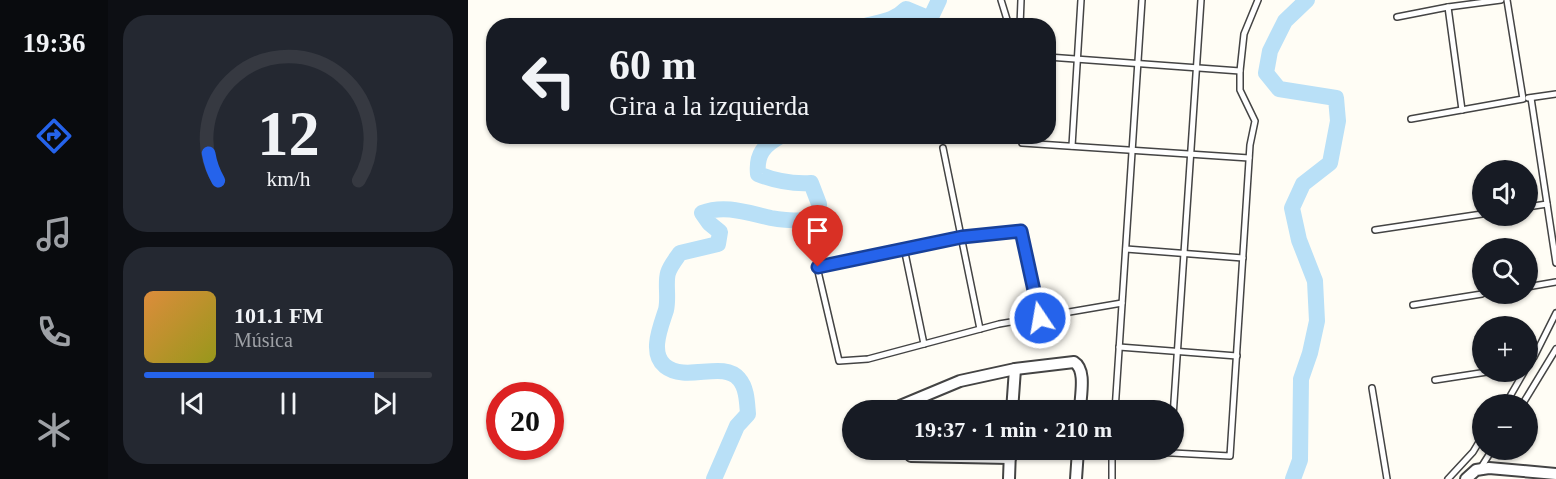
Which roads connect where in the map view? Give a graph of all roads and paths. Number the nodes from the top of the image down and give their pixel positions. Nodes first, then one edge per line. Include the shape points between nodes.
1 (1000, 0) edge
2 (1021, 0) edge
3 (1081, 0) edge
4 (1142, 0) edge
5 (1201, 0) edge
6 (1258, 0) edge
7 (1501, 0) edge
8 (1507, 0) edge
9 (1448, 7) junction
10 (1397, 17) dead end
11 (1006, 18) edge
12 (1020, 18) edge
13 (1056, 58) edge
14 (1078, 60) junction
15 (1138, 64) junction
16 (1195, 68) junction
17 (1240, 71) junction
18 (1556, 94) edge
19 (1531, 98) junction
20 (1523, 99) junction
21 (1462, 110) junction
22 (1411, 118) dead end
23 (1039, 144) edge
24 (1072, 146) junction
25 (943, 148) dead end
26 (1132, 150) junction
27 (1190, 153) junction
28 (1249, 158) junction
29 (1547, 204) junction
30 (1538, 205) edge
31 (1472, 215) edge
32 (1375, 230) dead end
33 (962, 237) junction
34 (904, 248) junction
35 (1126, 249) junction
36 (1183, 255) junction
37 (1244, 258) junction
38 (1556, 263) edge
39 (1556, 282) edge
40 (1538, 285) edge
41 (1472, 296) edge
42 (1122, 303) junction
43 (1413, 305) dead end
44 (1556, 313) edge
45 (1040, 318) junction
46 (980, 329) junction
47 (924, 344) junction
48 (1119, 347) junction
49 (1538, 349) edge
50 (1556, 349) edge
51 (1177, 352) junction
52 (1237, 356) junction
53 (1015, 369) junction
54 (1472, 374) edge
55 (1435, 380) dead end
56 (1372, 388) dead end
57 (1529, 394) edge
58 (914, 400) edge
59 (1013, 400) edge
60 (1080, 400) edge
61 (1116, 400) edge
62 (1174, 400) edge
63 (1184, 453) edge
64 (1472, 453) edge
65 (1010, 460) edge
66 (1077, 460) edge
67 (1113, 460) edge
68 (1486, 460) edge
69 (1480, 469) junction
70 (1556, 474) edge
71 (1010, 479) edge
72 (1076, 479) edge
73 (1112, 479) edge
74 (1387, 479) edge
75 (1448, 479) edge
76 (1466, 479) edge

1 - 11 lane
2 - 12 lane
3 - 14 lane
4 - 15 lane
5 - 16 lane
6 - 17 lane via 1244,34
7 - 9 lane
8 - 20 lane
9 - 10 lane
9 - 21 lane
13 - 14 lane
14 - 15 lane
14 - 24 lane
15 - 16 lane
15 - 26 lane
16 - 17 lane
16 - 27 lane
17 - 28 lane via 1240,90 1255,121
18 - 19 lane
19 - 20 lane
19 - 29 lane
20 - 21 lane
21 - 22 lane
23 - 24 lane
24 - 26 lane
25 - 33 lane
26 - 27 lane
26 - 35 lane
27 - 28 lane
27 - 36 lane
28 - 37 lane
29 - 30 lane
29 - 38 lane
31 - 32 lane
33 - 34 lane
33 - 45 lane via 1021,231
33 - 46 lane
34 - 47 lane
34 - 47 lane via 818,267 840,361 868,359
35 - 36 lane
35 - 42 lane
36 - 37 lane
36 - 51 lane
37 - 52 lane
39 - 40 lane
41 - 43 lane
42 - 45 lane
42 - 48 lane
44 - 49 lane
45 - 46 lane
46 - 47 lane
48 - 51 lane
48 - 61 lane
50 - 57 lane
51 - 52 lane
51 - 62 lane
52 - 63 lane via 1230,456
53 - 58 street via 960,381
53 - 59 street
53 - 60 street via 1074,363 1081,371
54 - 55 lane
56 - 74 lane
64 - 75 lane
65 - 71 street
66 - 72 street
67 - 73 lane
68 - 69 lane
69 - 70 street
69 - 76 street

